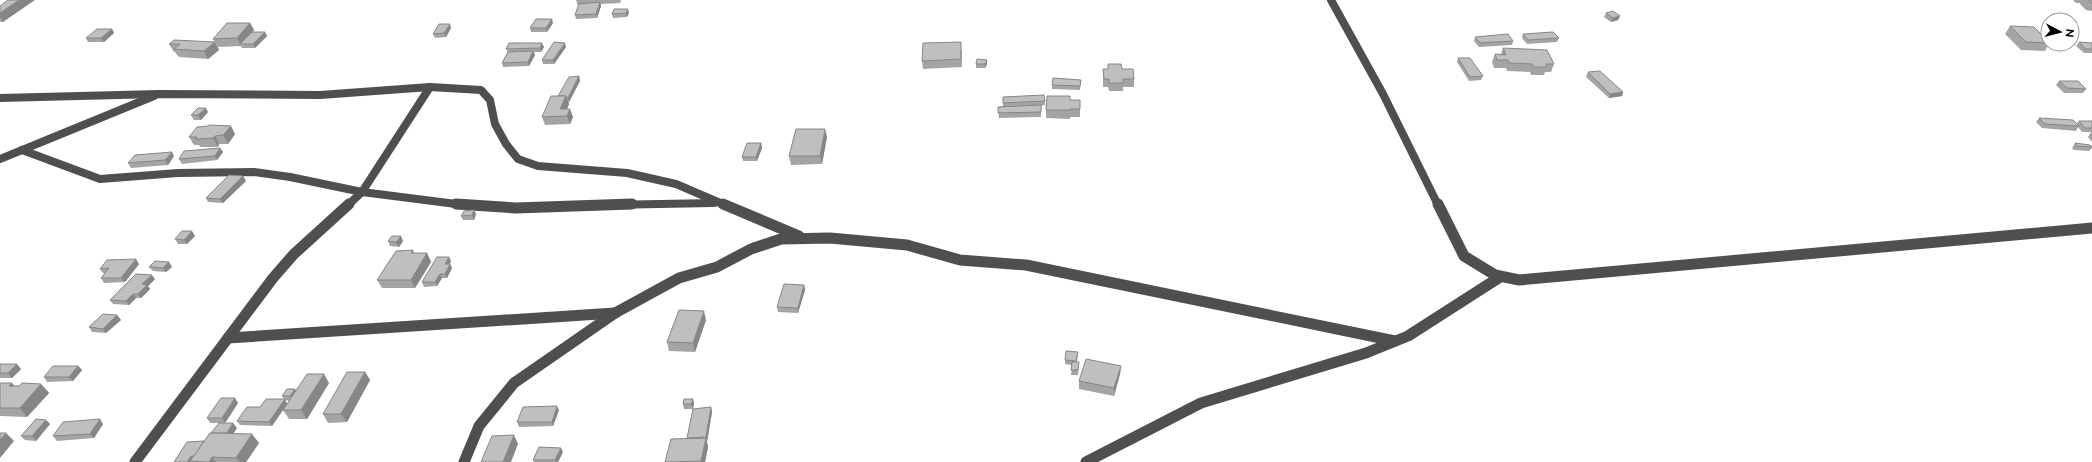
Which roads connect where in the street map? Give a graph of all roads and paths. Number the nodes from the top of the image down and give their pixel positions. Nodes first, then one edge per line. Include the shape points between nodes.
1 (1331, 0) edge
2 (430, 87) junction
3 (158, 94) junction
4 (0, 98) edge
5 (22, 150) junction
6 (0, 159) edge
7 (362, 192) junction
8 (718, 203) junction
9 (2092, 228) edge
10 (802, 238) junction
11 (1500, 277) junction
12 (615, 313) junction
13 (228, 338) junction
14 (1395, 341) junction
15 (135, 462) edge
16 (464, 462) edge
17 (1086, 462) edge

1 - 11 street via 1383,94 1464,256
2 - 3 street via 320,95
2 - 7 street
2 - 8 street via 482,90 490,100 495,124 518,159 538,166 627,174 676,184
3 - 4 street
3 - 5 street
5 - 6 street
5 - 7 street via 100,179 178,173 254,172
7 - 8 street via 474,206 516,208
7 - 13 street via 294,254
8 - 10 street
9 - 11 street via 1553,278 1524,280
10 - 12 street via 781,239 751,249 717,267 679,278
10 - 14 street via 908,245 960,260 1026,265
11 - 14 street via 1408,336
12 - 13 street
12 - 16 street via 514,383 479,426
13 - 15 street
14 - 17 street via 1366,353 1201,403

